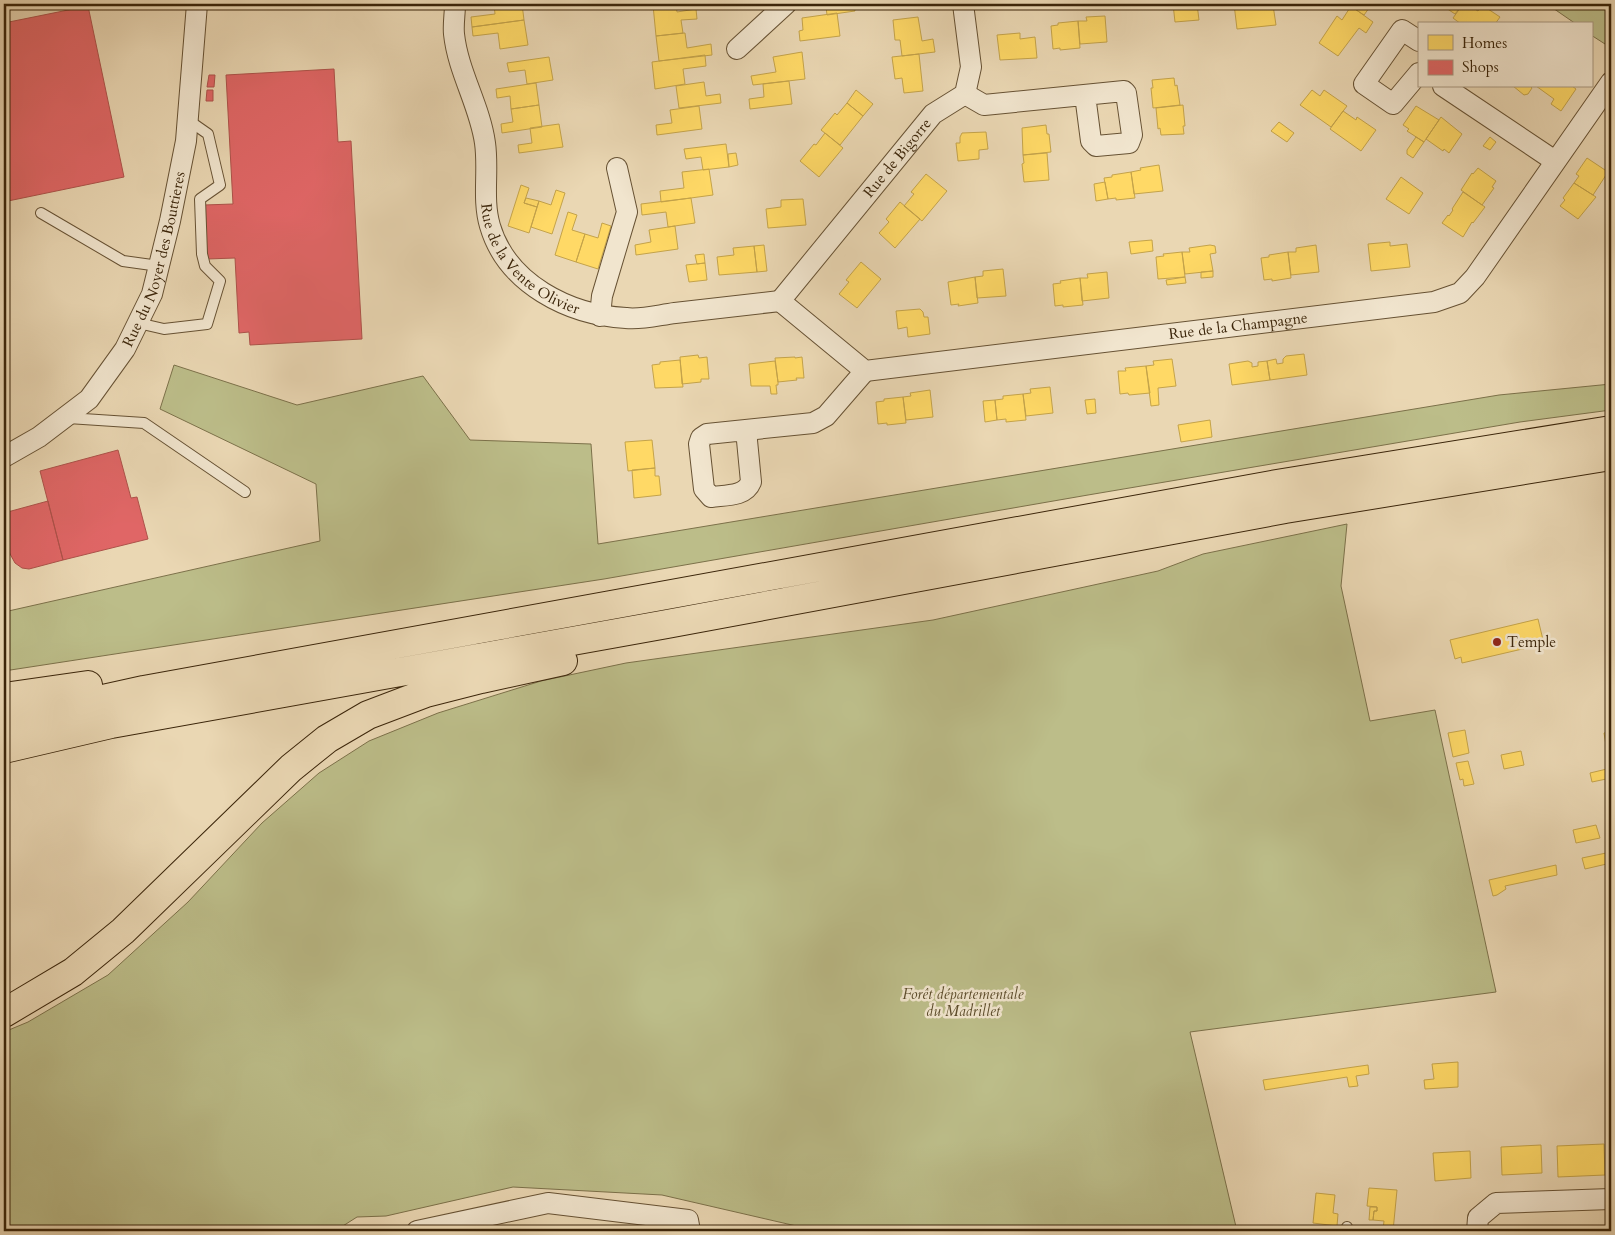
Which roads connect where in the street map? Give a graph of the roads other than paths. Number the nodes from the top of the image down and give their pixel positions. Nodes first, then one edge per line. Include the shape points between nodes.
1 (197, 4) edge
2 (455, 4) edge
3 (786, 4) edge
4 (963, 4) edge
5 (1418, 40) edge
6 (737, 49) dead end
7 (1418, 74) edge
8 (1611, 82) edge
9 (1446, 88) edge
10 (965, 94) junction
11 (1084, 95) dead end
12 (188, 120) junction
13 (1555, 161) junction
14 (617, 168) dead end
15 (41, 213) dead end
16 (159, 266) junction
17 (780, 302) junction
18 (600, 316) junction
19 (138, 323) junction
20 (865, 371) junction
21 (64, 418) junction
22 (746, 430) dead end
23 (1611, 430) edge
24 (1611, 456) edge
25 (4, 457) edge
26 (245, 492) dead end
27 (667, 624) junction
28 (144, 690) junction
29 (4, 697) edge
30 (4, 721) edge
31 (4, 749) edge
32 (4, 1013) edge
33 (1611, 1199) edge
34 (477, 1224) edge
35 (689, 1226) edge
36 (417, 1231) edge
37 (1477, 1231) edge

1 - 12 street, Rue du Noyer des Bouttieres
2 - 18 street, Rue de la Vente Olivier via 454,34 485,146 485,200 490,227 507,262 536,289
3 - 6 street
4 - 10 street via 971,67
5 - 7 street via 1402,30 1364,84 1393,104
8 - 13 street, Rue de la Champagne
9 - 13 street
10 - 11 street via 984,106
10 - 17 street, Rue de Bigorre via 933,114
12 - 16 street, Rue du Noyer des Bouttieres
12 - 19 lane via 208,134 220,185 200,199 202,254 206,266 220,281 207,324 164,329
13 - 20 street, Rue de la Champagne via 1475,277 1460,293 1434,302
14 - 18 street via 627,212 602,296
15 - 16 lane via 123,260
16 - 19 street, Rue du Noyer des Bouttieres via 152,294
17 - 18 street, Rue de la Vente Olivier via 628,319
17 - 20 street
19 - 21 street, Rue du Noyer des Bouttieres via 125,349 89,399
20 - 22 street via 826,416 813,423
21 - 25 street, Rue du Noyer des Bouttieres via 39,438
21 - 26 lane via 144,423
23 - 28 highway via 1277,484
24 - 27 highway via 1285,509
27 - 31 highway via 111,724
27 - 32 highway via 617,649 426,693 368,715 327,739 291,768 123,932 74,972
28 - 29 highway via 84,685
28 - 30 highway
33 - 37 street via 1496,1203 1478,1218
34 - 35 street via 548,1203
34 - 36 street

